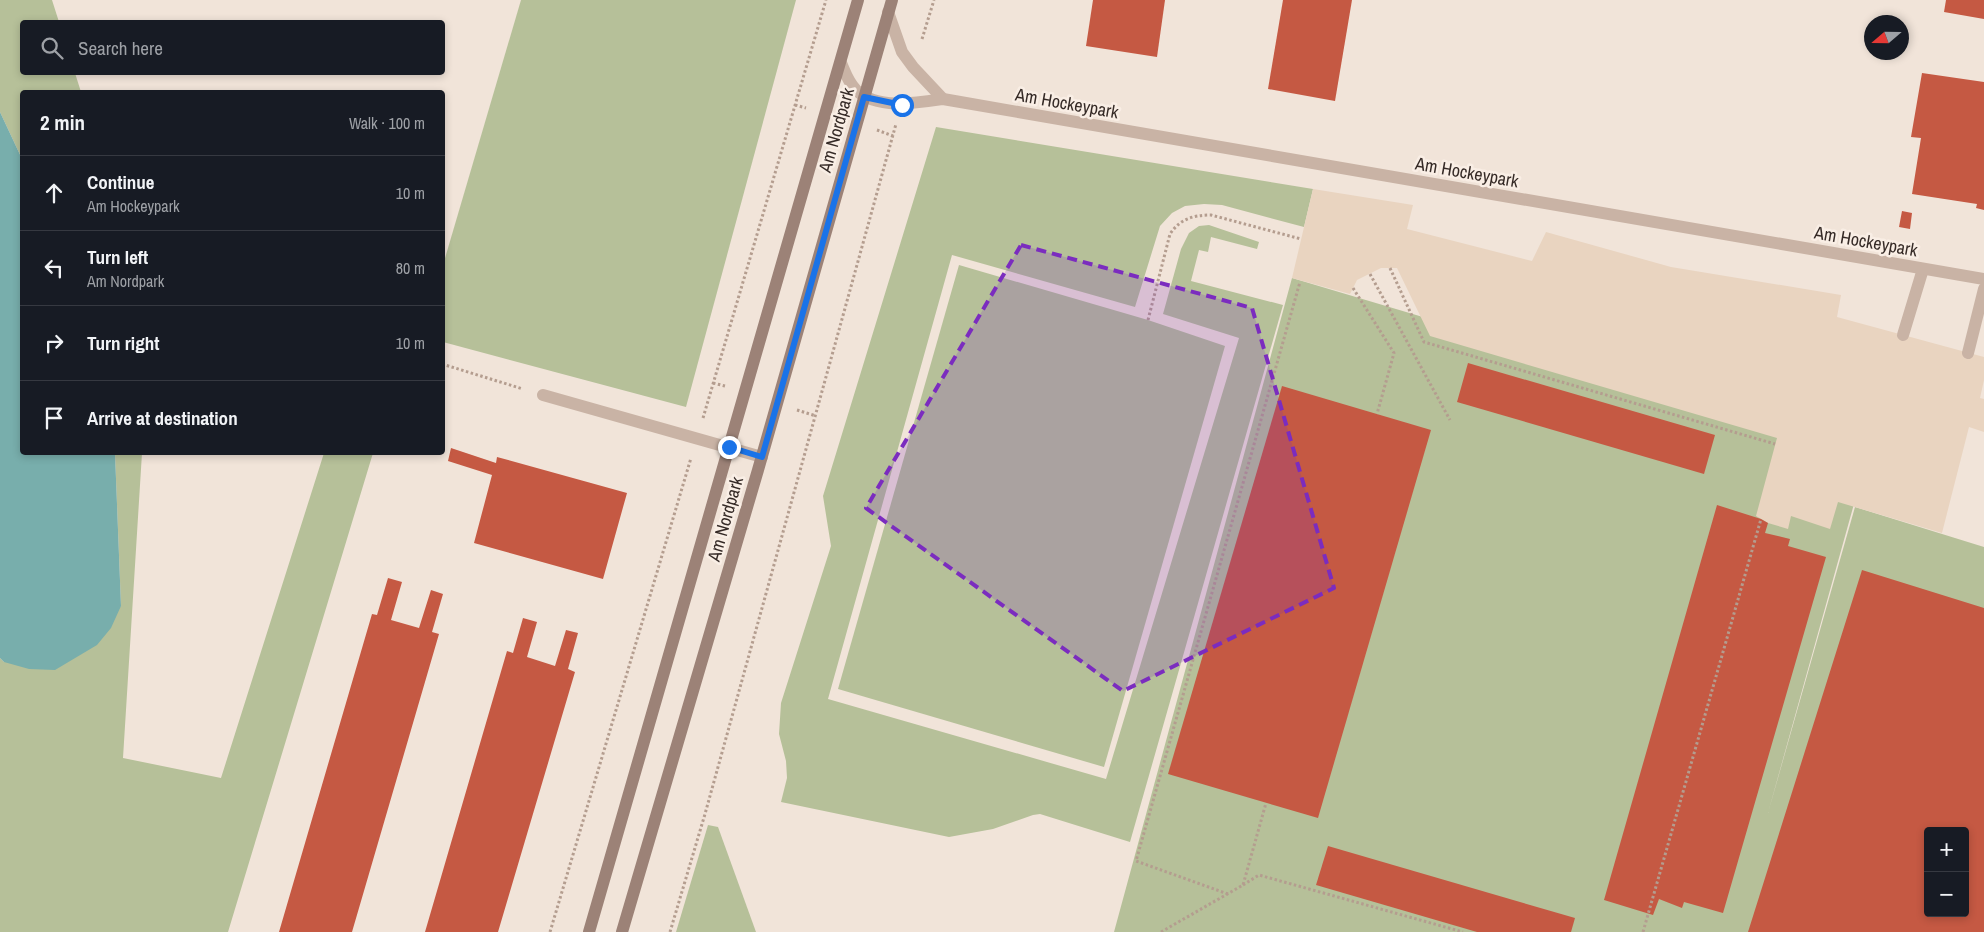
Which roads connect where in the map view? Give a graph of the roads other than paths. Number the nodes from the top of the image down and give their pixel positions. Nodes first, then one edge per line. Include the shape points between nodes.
1 (858, 0) edge
2 (890, 6) edge
3 (841, 62) junction
4 (864, 97) junction
5 (943, 100) junction
6 (1923, 269) junction
7 (1984, 279) edge
8 (1984, 289) edge
9 (1903, 335) dead end
10 (1968, 353) dead end
11 (543, 395) road end
12 (729, 447) junction
13 (762, 457) junction
14 (589, 932) edge
15 (622, 932) edge

1 - 3 street, Am Nordpark
2 - 4 street, Am Nordpark
2 - 5 street via 902,52
3 - 4 street via 846,77
3 - 12 street, Am Nordpark
4 - 5 street, Am Hockeypark via 902,105
4 - 13 street, Am Nordpark
5 - 6 street, Am Hockeypark
6 - 7 street, Am Hockeypark
6 - 9 street
8 - 10 street
11 - 12 street
12 - 13 street
12 - 14 street, Am Nordpark
13 - 15 street, Am Nordpark

